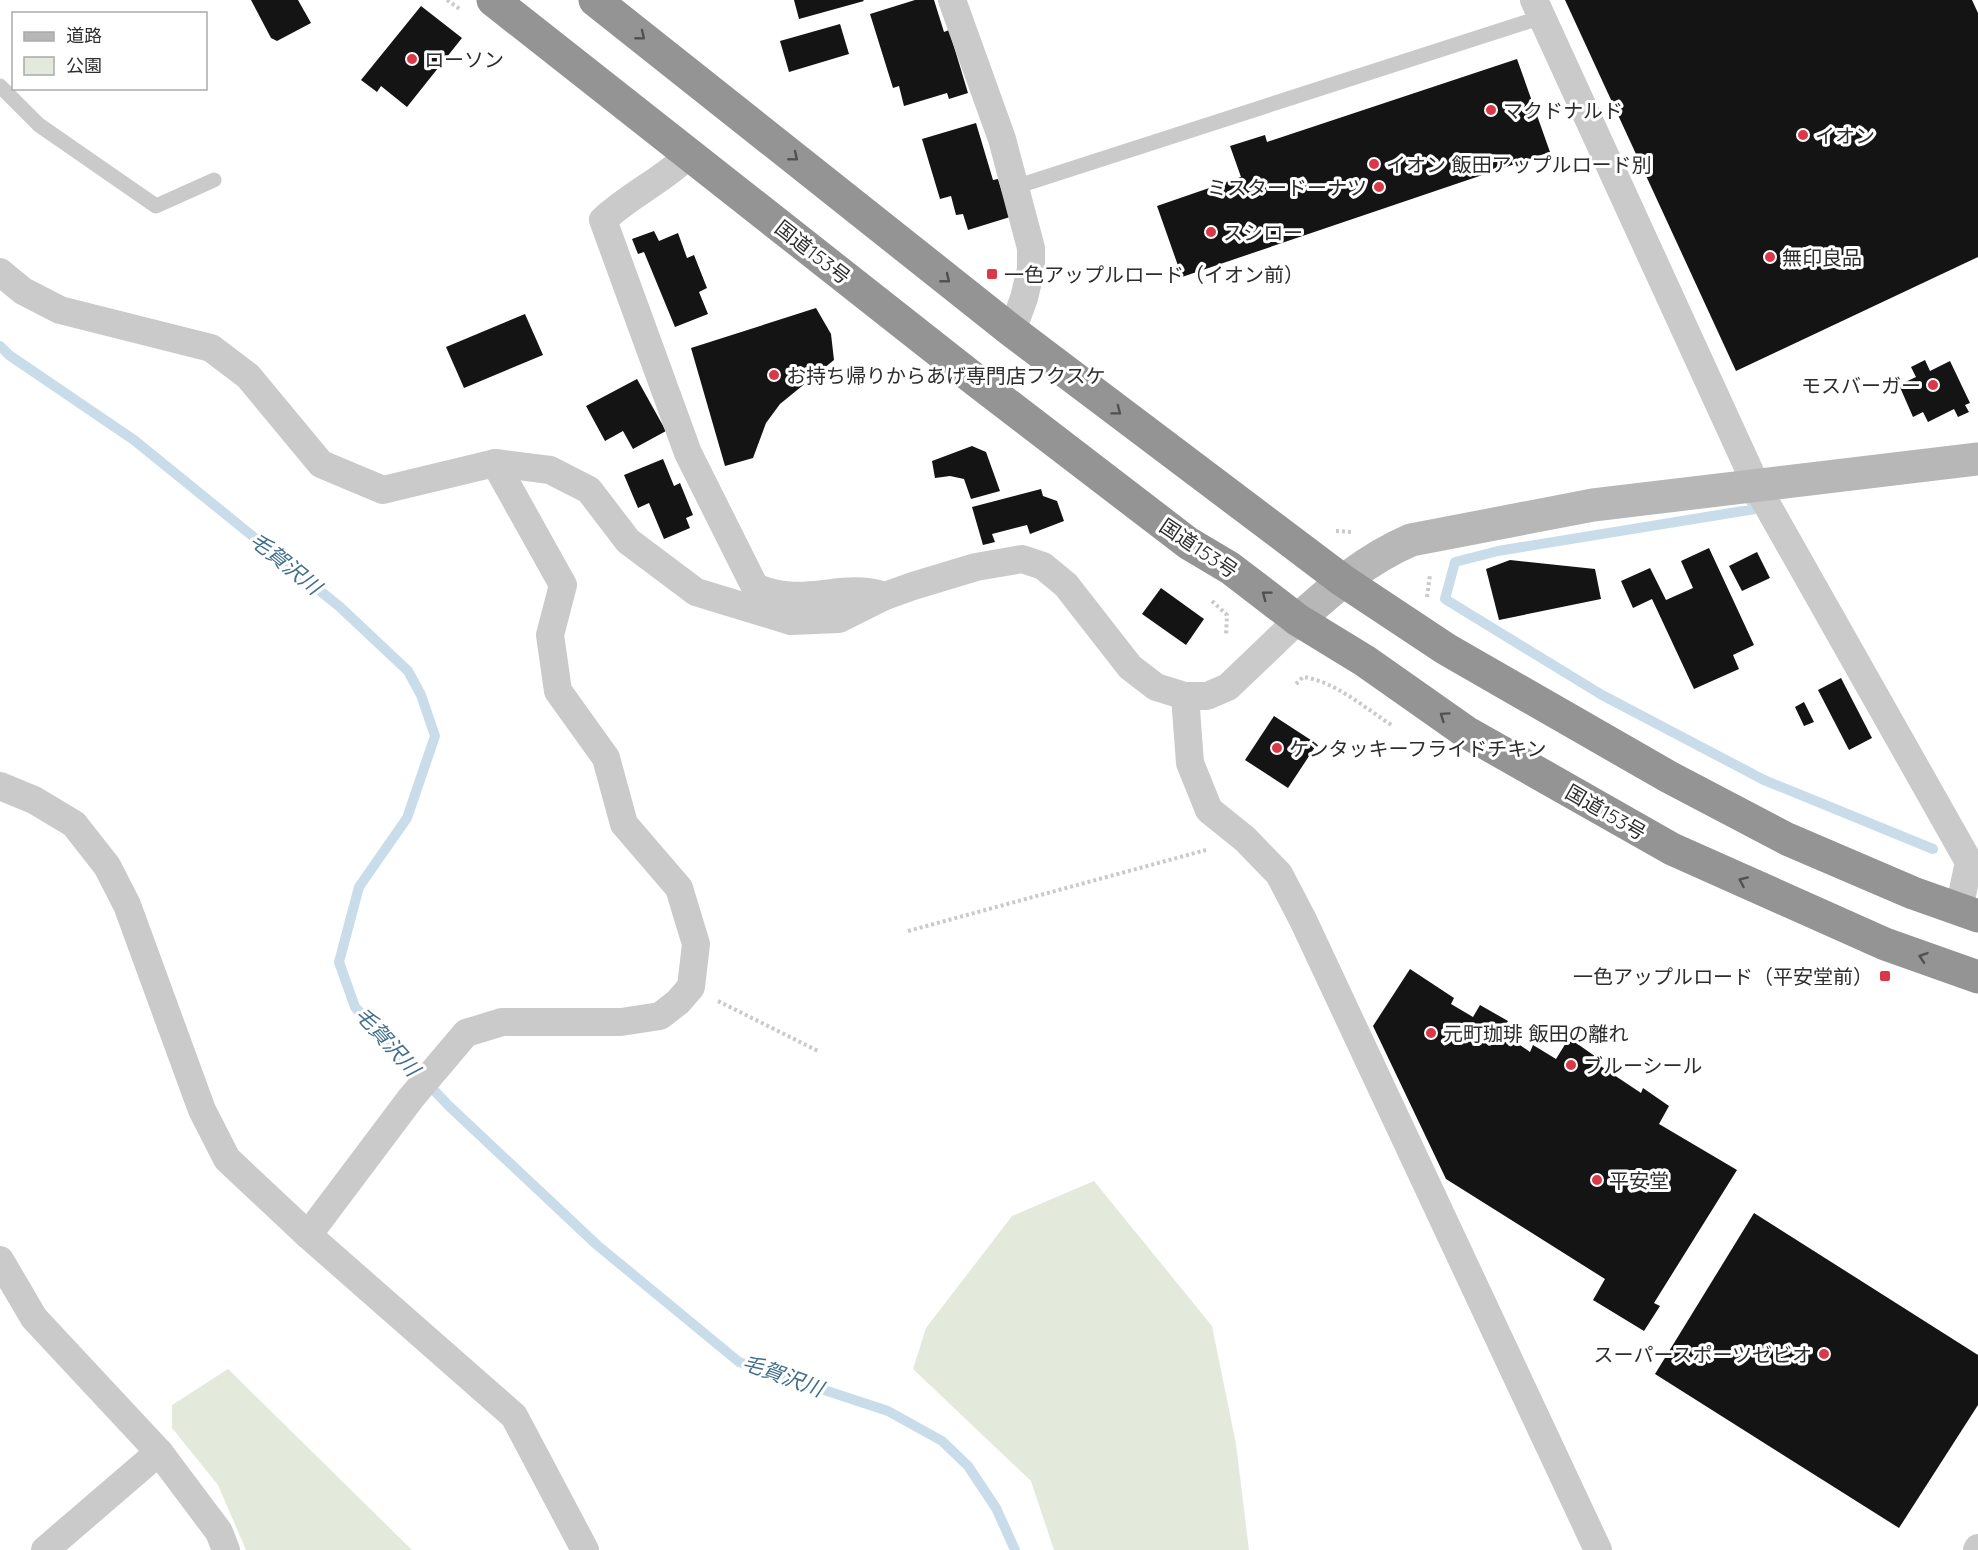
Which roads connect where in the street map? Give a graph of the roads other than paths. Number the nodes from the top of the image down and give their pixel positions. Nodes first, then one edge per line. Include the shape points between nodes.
1 (493, 0) edge
2 (595, 0) edge
3 (952, 0) edge
4 (1538, 8) edge
5 (0, 86) edge
6 (689, 155) junction
7 (214, 180) dead end
8 (1015, 187) junction
9 (0, 272) edge
10 (1012, 331) junction
11 (1978, 459) edge
12 (495, 463) junction
13 (1745, 488) junction
14 (1341, 580) junction
15 (885, 596) junction
16 (1298, 620) junction
17 (1185, 696) junction
18 (0, 786) edge
19 (1968, 912) edge
20 (1978, 977) edge
21 (308, 1235) junction
22 (0, 1260) edge
23 (159, 1452) junction
24 (45, 1550) edge
25 (226, 1550) edge
26 (585, 1550) edge
27 (1598, 1550) edge

1 - 6 highway, 国道153号
2 -> 10 highway
3 - 8 street via 1002,139
4 - 8 lane
4 - 13 street
5 - 7 lane via 39,125 156,206
6 - 15 street via 669,174 603,220 688,453 755,587 801,598 867,590
16 -> 6 highway, 国道153号 via 1230,568 1178,536
8 - 10 street via 1031,248 1029,279
9 - 12 street via 23,291 60,310 211,348 248,376 321,464 383,490
10 -> 14 highway
11 - 13 street
12 - 15 street via 550,470 589,490 628,541 696,592 791,621 839,619
12 - 21 street via 563,585 550,635 558,691 606,758 624,824 679,888 696,944 691,987 660,1016 621,1022 502,1022 466,1033 411,1098
13 - 14 street via 1593,505 1411,540 1385,551
13 - 19 street via 1969,862
14 - 16 street
14 - 19 highway via 1446,649 1669,777 1787,839 1912,893
15 - 17 street via 976,567 1022,560 1043,566 1072,592 1130,668 1156,687
16 - 17 street via 1228,687 1207,696
20 -> 16 highway, 国道153号 via 1885,944 1672,849 1466,732 1365,661
17 - 27 street via 1190,763 1209,810 1279,874 1304,920
18 - 21 street via 34,800 74,824 107,866 127,905 202,1110 227,1159
21 - 26 street via 514,1416
22 - 23 street via 34,1318
23 - 24 street
23 - 25 street via 219,1532

